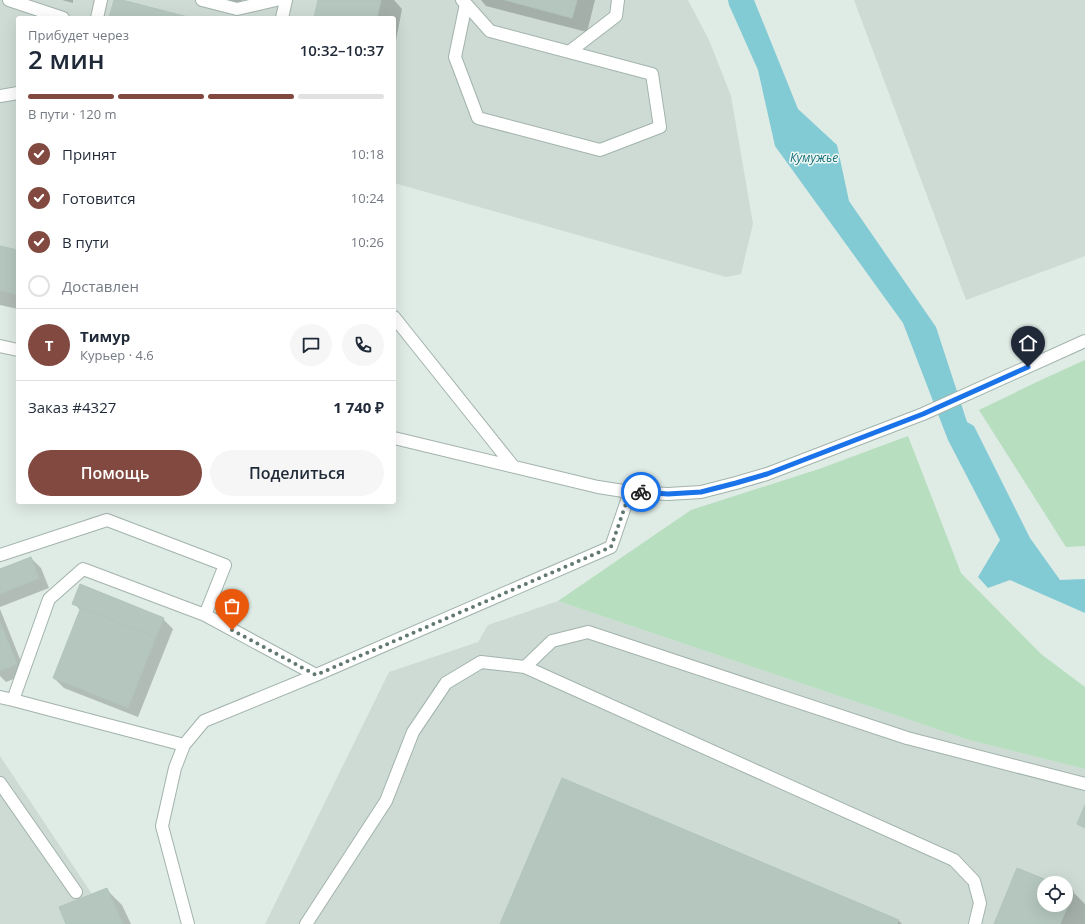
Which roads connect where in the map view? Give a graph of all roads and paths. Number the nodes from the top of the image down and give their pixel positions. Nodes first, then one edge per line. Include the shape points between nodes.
1 (9, 0) edge
2 (101, 0) edge
3 (202, 0) edge
4 (276, 0) edge
5 (286, 0) edge
6 (618, 0) edge
7 (464, 2) edge
8 (57, 16) edge
9 (97, 16) edge
10 (282, 16) edge
11 (569, 52) junction
12 (16, 93) edge
13 (0, 96) edge
14 (396, 320) edge
15 (1085, 341) edge
16 (0, 346) edge
17 (16, 350) edge
18 (396, 438) edge
19 (513, 466) junction
20 (630, 492) junction
21 (0, 555) edge
22 (205, 615) junction
23 (525, 667) junction
24 (316, 675) junction
25 (0, 697) edge
26 (13, 700) junction
27 (184, 745) junction
28 (0, 783) edge
29 (1085, 784) edge
30 (76, 892) dead end
31 (188, 924) edge
32 (306, 924) edge
33 (975, 924) edge

1 - 8 lane
2 - 9 lane
3 - 4 lane via 236,9
5 - 10 lane
6 - 11 lane via 616,16
7 - 11 lane via 490,31
7 - 11 lane via 455,57 478,118 600,150 660,127 652,74
12 - 13 lane
14 - 19 lane
15 - 20 lane via 923,414 767,474 701,492
16 - 17 lane
18 - 19 lane
19 - 20 lane via 575,482
20 - 24 lane via 611,547
21 - 22 lane via 107,520 225,565
22 - 24 lane
22 - 26 lane via 83,569 48,599
23 - 29 lane via 552,641 588,632 907,738
23 - 32 lane via 481,662 446,682 413,732 386,801
23 - 33 lane via 954,860 974,881 980,903
24 - 27 lane via 204,721
25 - 26 lane
26 - 27 lane
27 - 31 lane via 175,768 162,826
28 - 30 lane

